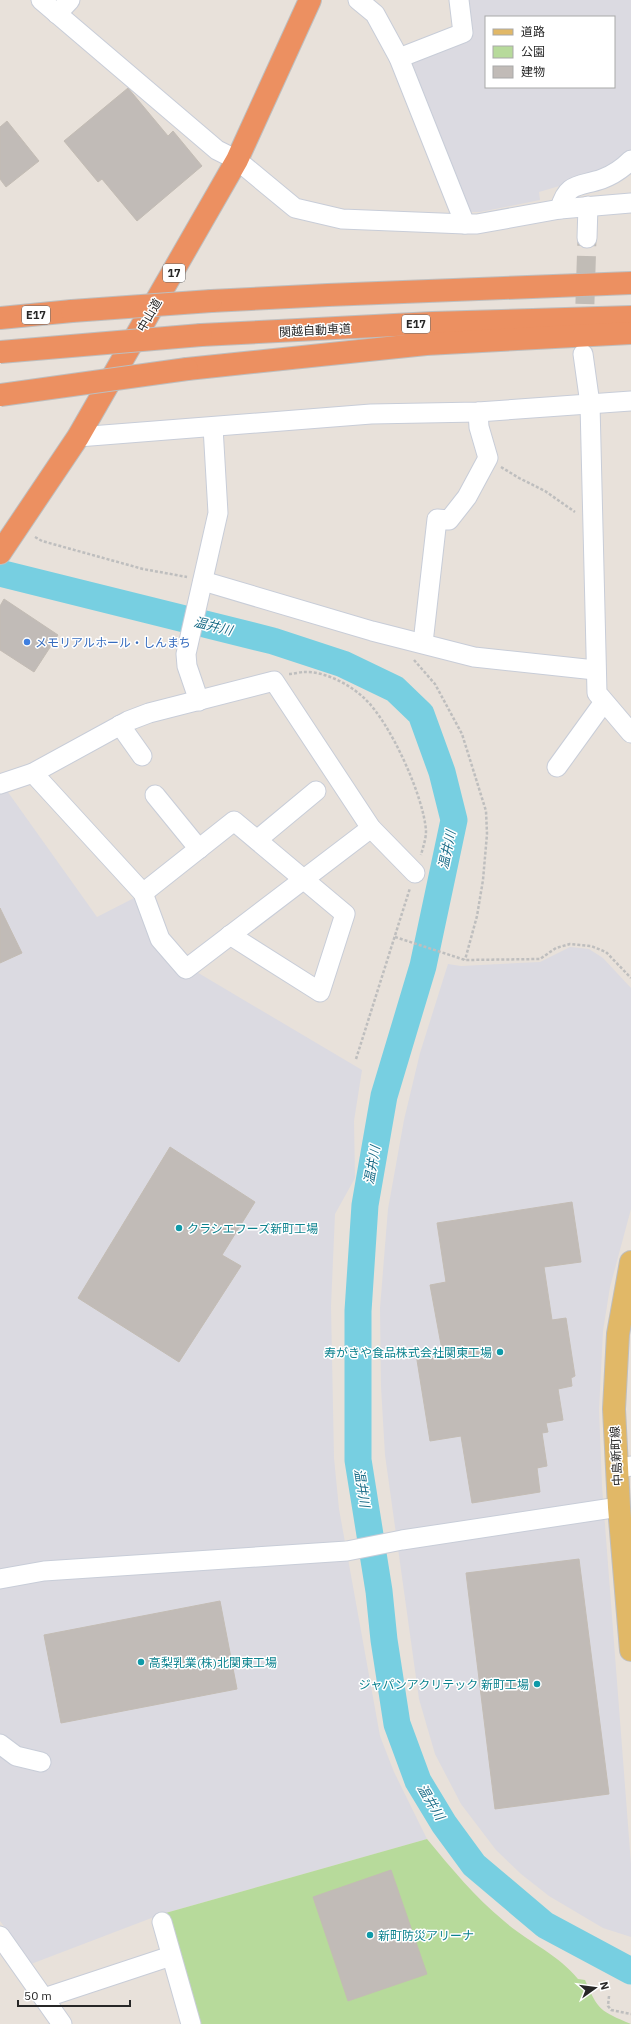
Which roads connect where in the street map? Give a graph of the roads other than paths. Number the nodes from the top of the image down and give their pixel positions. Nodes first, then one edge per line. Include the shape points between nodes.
1 (41, 0) edge
2 (70, 0) edge
3 (310, 0) edge
4 (358, 0) edge
5 (459, 0) edge
6 (57, 14) junction
7 (399, 58) junction
8 (238, 160) junction
9 (631, 160) edge
10 (631, 203) edge
11 (588, 206) junction
12 (560, 209) junction
13 (465, 224) junction
14 (587, 238) tunnel mouth
15 (631, 283) edge
16 (72, 311) junction
17 (0, 315) edge
18 (631, 317) edge
19 (0, 318) edge
20 (631, 333) edge
21 (0, 352) edge
22 (584, 354) tunnel mouth
23 (0, 395) edge
24 (631, 401) edge
25 (590, 404) junction
26 (478, 412) junction
27 (213, 427) junction
28 (78, 437) junction
29 (0, 553) edge
30 (203, 583) junction
31 (423, 643) junction
32 (595, 670) junction
33 (199, 701) junction
34 (604, 702) junction
35 (120, 726) junction
36 (631, 733) edge
37 (142, 756) dead end
38 (557, 767) dead end
39 (33, 773) junction
40 (0, 784) edge
41 (316, 791) dead end
42 (155, 795) dead end
43 (371, 828) junction
44 (257, 840) junction
45 (199, 848) junction
46 (415, 873) dead end
47 (304, 879) junction
48 (143, 893) junction
49 (230, 935) junction
50 (631, 1262) edge
51 (624, 1338) edge
52 (624, 1468) edge
53 (619, 1507) junction
54 (0, 1579) edge
55 (631, 1650) edge
56 (0, 1744) edge
57 (41, 1762) dead end
58 (162, 1922) dead end
59 (0, 1936) edge
60 (170, 1956) junction
61 (44, 1998) junction
62 (62, 2024) edge
63 (191, 2024) edge

1 - 6 street
2 - 6 street
3 - 8 highway, 中山道 / 17
4 - 7 street via 375,14
5 - 7 street via 463,33
6 - 8 street via 217,150
7 - 13 street
8 - 13 street via 295,208 342,219
8 - 28 highway, 中山道 / 17
9 - 12 street via 604,178 570,188 563,196
10 - 11 street
11 - 12 street
11 - 14 street
12 - 13 street
15 - 16 highway, E17, bridge via 344,294
16 - 17 highway
16 - 19 highway, E17
18 - 21 highway, 関越自動車道 / E17, bridge via 433,323 201,335
20 - 23 highway, bridge via 426,344 186,369
22 - 25 street
24 - 25 street
25 - 26 street
25 - 32 street
26 - 27 street via 371,414
26 - 31 street via 488,458 468,497 449,520 437,519
27 - 28 street
27 - 30 street via 218,513
28 - 29 highway, 中山道 / 17
30 - 31 street
30 - 33 street via 189,639 187,666
31 - 32 street via 474,657
32 - 34 street via 597,693
33 - 35 street via 150,714
33 - 43 street via 274,681
34 - 36 street
34 - 38 street
35 - 37 street
35 - 39 street
39 - 40 street
39 - 48 street
41 - 44 street
42 - 45 street
43 - 46 street
43 - 47 street
44 - 45 street via 234,821
44 - 47 street
45 - 48 street
47 - 49 street
47 - 49 street via 345,914 320,992
48 - 49 street via 160,939 186,969
50 - 51 main road, 中島新町線
51 - 52 main road, 中島新町線 via 614,1409
52 - 53 main road, 中島新町線
53 - 54 street via 402,1540 347,1551 44,1572
53 - 55 main road, 中島新町線
56 - 57 street via 16,1756
58 - 60 street
59 - 61 street
60 - 61 street
60 - 63 street
61 - 62 street

